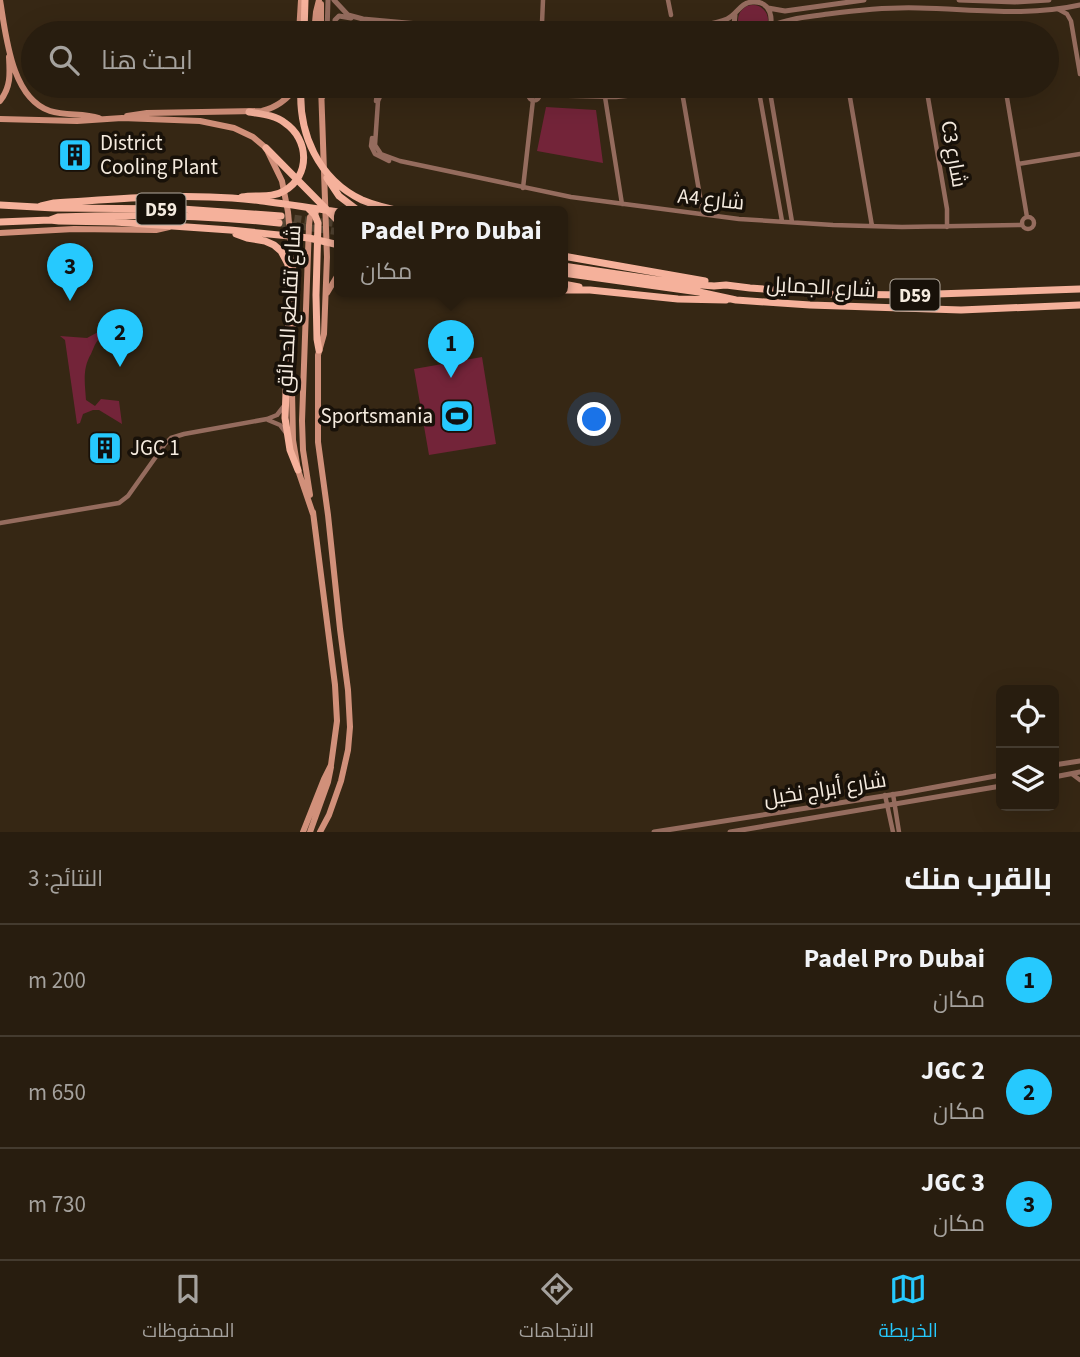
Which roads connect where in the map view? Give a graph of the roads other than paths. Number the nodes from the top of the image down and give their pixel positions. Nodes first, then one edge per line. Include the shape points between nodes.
1 (0, 0) edge
2 (303, 0) edge
3 (320, 0) edge
4 (328, 0) edge
5 (334, 0) edge
6 (543, 0) edge
7 (668, 0) edge
8 (864, 0) edge
9 (959, 0) edge
10 (1049, 0) edge
11 (759, 1) edge
12 (742, 3) edge
13 (1079, 5) edge
14 (768, 8) junction
15 (1057, 9) junction
16 (671, 15) dead end
17 (735, 15) junction
18 (302, 21) edge
19 (316, 21) edge
20 (321, 21) edge
21 (327, 21) edge
22 (335, 21) edge
23 (363, 21) edge
24 (363, 21) edge
25 (374, 21) joint
26 (542, 21) edge
27 (721, 21) edge
28 (734, 21) edge
29 (772, 21) edge
30 (786, 21) edge
31 (1071, 21) junction
32 (9, 52) junction
33 (1080, 74) edge
34 (21, 87) edge
35 (30, 98) edge
36 (288, 98) edge
37 (300, 98) edge
38 (322, 98) edge
39 (376, 98) edge
40 (380, 98) edge
41 (530, 98) edge
42 (538, 98) edge
43 (605, 98) edge
44 (683, 98) edge
45 (760, 98) edge
46 (771, 98) edge
47 (850, 98) edge
48 (928, 98) edge
49 (1006, 98) edge
50 (533, 100) junction
51 (0, 101) edge
52 (377, 106) junction
53 (249, 112) junction
54 (122, 118) junction
55 (0, 119) edge
56 (101, 119) junction
57 (266, 148) junction
58 (1080, 154) edge
59 (1018, 164) junction
60 (324, 171) junction
61 (523, 188) junction
62 (236, 199) junction
63 (622, 204) junction
64 (0, 205) edge
65 (41, 206) junction
66 (304, 206) junction
67 (352, 206) edge
68 (379, 206) edge
69 (325, 210) junction
70 (334, 211) edge
71 (314, 213) junction
72 (703, 214) junction
73 (334, 217) edge
74 (1027, 217) junction
75 (50, 219) junction
76 (782, 221) junction
77 (0, 222) edge
78 (792, 222) junction
79 (1022, 225) junction
80 (872, 226) junction
81 (170, 227) junction
82 (947, 227) junction
83 (230, 230) junction
84 (0, 233) edge
85 (313, 239) junction
86 (327, 242) junction
87 (334, 244) edge
88 (568, 255) edge
89 (568, 267) edge
90 (568, 274) edge
91 (334, 281) edge
92 (568, 285) edge
93 (726, 285) junction
94 (1080, 289) edge
95 (568, 290) edge
96 (590, 290) junction
97 (326, 294) junction
98 (736, 300) junction
99 (1080, 305) edge
100 (319, 350) junction
101 (285, 401) junction
102 (267, 419) junction
103 (287, 436) junction
104 (298, 470) junction
105 (313, 513) junction
106 (0, 523) edge
107 (1080, 761) edge
108 (1059, 764) edge
109 (331, 765) junction
110 (1080, 772) edge
111 (1071, 774) junction
112 (996, 776) edge
113 (1059, 776) edge
114 (1080, 780) edge
115 (996, 787) edge
116 (893, 794) junction
117 (885, 795) junction
118 (895, 804) junction
119 (888, 805) junction
120 (303, 832) edge
121 (310, 832) edge
122 (320, 832) edge
123 (654, 832) edge
124 (730, 832) edge
125 (893, 832) edge
126 (899, 832) edge

1 - 32 main road
2 - 18 main road
3 - 19 main road
3 - 20 main road
4 - 21 street
5 - 25 street via 348,15
6 - 26 street
7 - 16 street
8 - 14 street via 785,11
9 - 10 street
11 - 12 street
11 - 14 street
12 - 17 street
13 - 15 street
13 - 31 street
14 - 29 street
15 - 30 street via 883,8
15 - 31 street
17 - 27 street
17 - 28 street
22 - 24 street via 342,16
23 - 25 street
31 - 33 street
32 - 34 main road
32 - 51 main road via 9,84
35 - 56 main road via 56,113
36 - 53 main road via 279,105
37 - 68 main road via 304,131 327,173 362,200
38 - 60 main road
39 - 52 street, A4 شارع
40 - 52 street, A4 شارع
41 - 50 street
42 - 50 street
43 - 63 street
44 - 72 street
45 - 76 street
46 - 78 street
47 - 80 street
48 - 82 street, C3 شارع
49 - 59 street
50 - 61 street
52 - 61 street, A4 شارع via 372,135 373,150 379,157
53 - 54 main road via 147,113
53 - 62 main road via 274,117 294,131 304,152 303,165 293,185 284,191
54 - 56 main road
54 - 57 main road via 200,121 234,128
55 - 56 main road
57 - 73 main road
57 - 104 main road via 282,181 288,212 294,278 293,440
58 - 59 street
59 - 74 street
60 - 67 main road via 339,196
60 - 69 main road
61 - 63 street, A4 شارع
62 - 65 main road via 179,197
62 - 66 main road
63 - 72 street, A4 شارع
64 - 65 main road, D59
65 - 75 main road, D59 via 195,210 280,220 133,215
66 - 69 main road
66 - 71 main road
69 - 70 main road
69 - 71 main road, شارع تقاطع الحدائق
69 - 86 main road, شارع تقاطع الحدائق
71 - 85 main road via 318,223
72 - 76 street, A4 شارع
74 - 79 street
74 - 79 street via 1033,226 1027,229
75 - 77 main road, D59
75 - 81 main road
76 - 78 street, A4 شارع
78 - 80 street, A4 شارع
79 - 82 street, A4 شارع
80 - 82 street, A4 شارع
81 - 83 main road
81 - 84 main road
83 - 85 main road
83 - 101 main road via 274,245 288,264
85 - 86 main road
85 - 100 main road
85 - 105 main road, شارع تقاطع الحدائق via 302,431
86 - 87 main road
86 - 97 main road, شارع تقاطع الحدائق
88 - 93 main road
89 - 93 main road, شارع الجمايل / D59 via 678,283
90 - 98 main road, شارع الجمايل / D59
91 - 97 main road
92 - 96 main road
93 - 94 main road, شارع الجمايل / D59 via 867,295
95 - 96 main road
96 - 98 main road
97 - 100 main road, شارع تقاطع الحدائق
98 - 99 main road, شارع الجمايل / D59 via 911,309
100 - 122 main road, شارع تقاطع الحدائق via 318,452 350,727 344,771
101 - 102 street via 281,411
101 - 103 main road
102 - 103 street
102 - 106 street via 171,438 119,503
103 - 104 main road
104 - 105 main road
105 - 109 main road, شارع تقاطع الحدائق via 336,694
107 - 108 street
109 - 120 main road, شارع تقاطع الحدائق
109 - 121 main road
110 - 111 street
111 - 113 street
111 - 114 street
112 - 116 street, شارع أبراج نخيل
115 - 118 street, شارع أبراج نخيل
116 - 117 street, شارع أبراج نخيل
116 - 118 street
117 - 119 street
117 - 123 street, شارع أبراج نخيل
118 - 119 street, شارع أبراج نخيل
118 - 126 street
119 - 124 street, شارع أبراج نخيل
119 - 125 street

